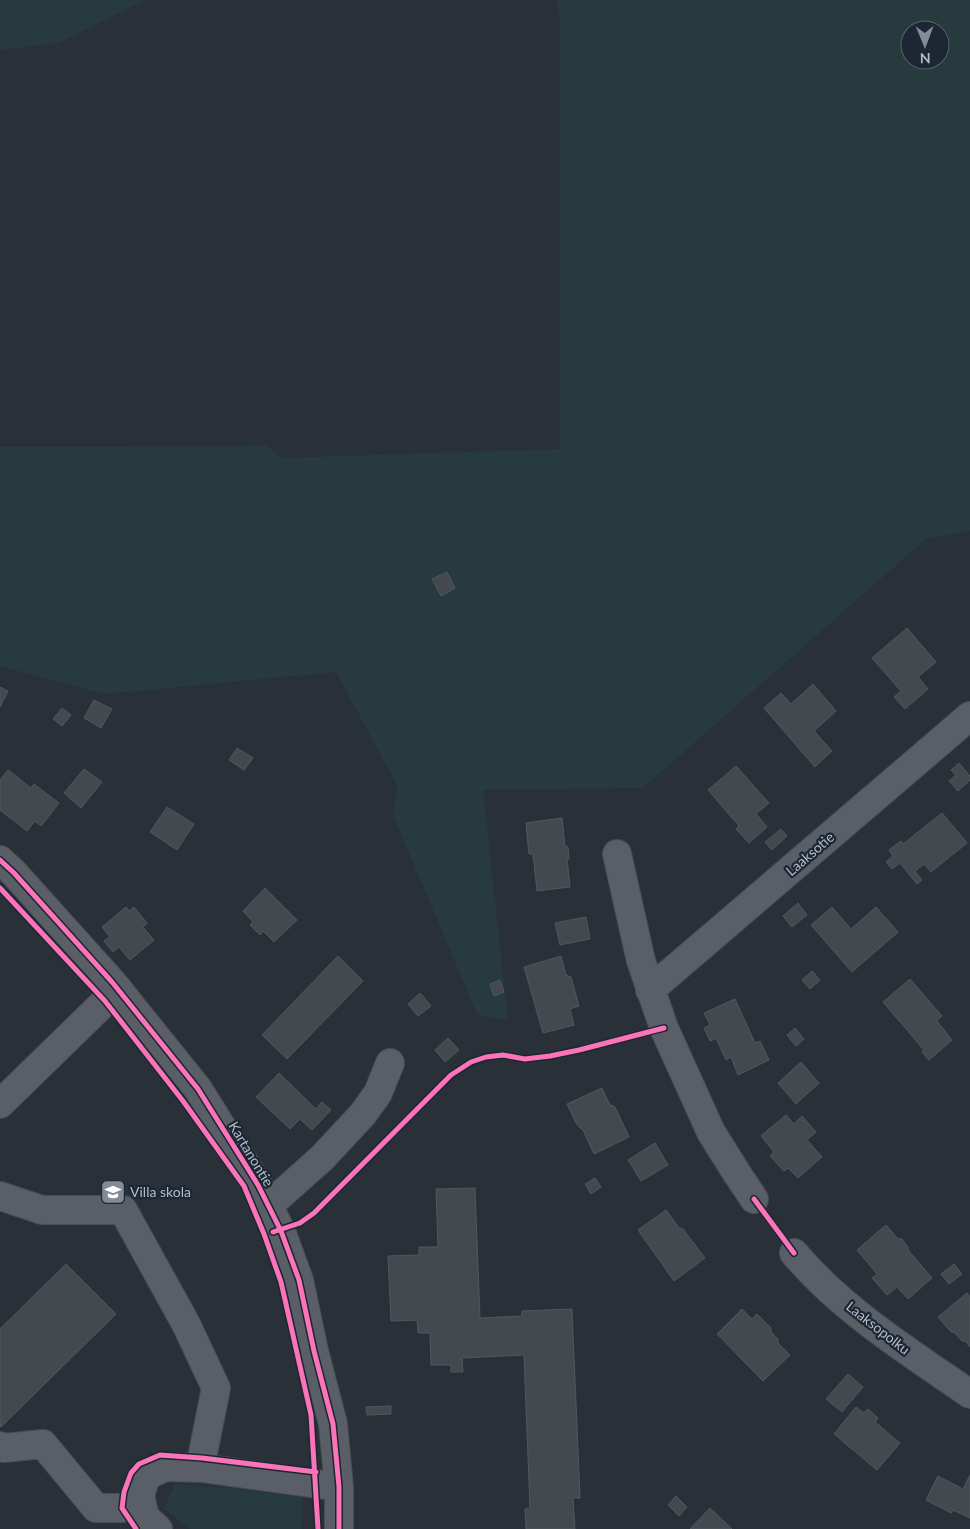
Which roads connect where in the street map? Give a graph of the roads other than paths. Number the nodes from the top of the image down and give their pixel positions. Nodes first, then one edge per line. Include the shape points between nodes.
1 (970, 716) edge
2 (617, 854) dead end
3 (0, 860) edge
4 (118, 989) junction
5 (650, 990) junction
6 (390, 1063) dead end
7 (0, 1104) edge
8 (0, 1196) edge
9 (754, 1199) dead end
10 (268, 1206) junction
11 (794, 1253) dead end
12 (970, 1394) edge
13 (0, 1446) edge
14 (202, 1458) dead end
15 (339, 1488) junction
16 (122, 1508) dead end
17 (158, 1529) edge
18 (339, 1529) edge

1 - 5 street, Laaksotie
2 - 5 street
3 - 4 street, Kartanontie
4 - 7 street
4 - 10 street, Kartanontie via 198,1089
5 - 9 street via 711,1132
6 - 10 street via 378,1093 363,1114 322,1158
8 - 14 street via 42,1210 123,1210 186,1324 216,1388
10 - 15 street, Kartanontie via 299,1280 333,1424
11 - 12 street, Laaksopolku via 837,1296 888,1337
13 - 16 street via 43,1444 96,1508
15 - 17 street via 202,1468 165,1467 146,1476 140,1496 145,1517
15 - 18 street, Kartanontie

